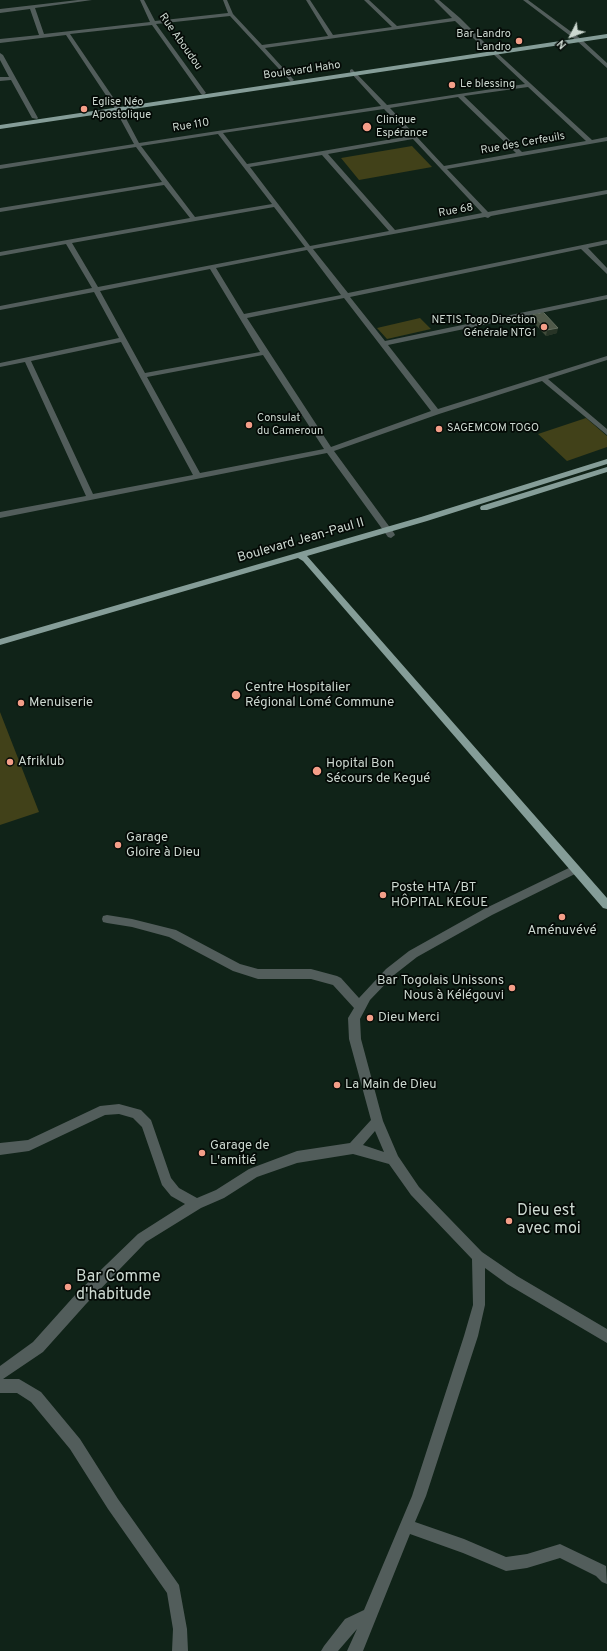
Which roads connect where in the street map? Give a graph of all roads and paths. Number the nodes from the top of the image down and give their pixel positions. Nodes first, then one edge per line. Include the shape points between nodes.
1 (90, 0) edge
2 (142, 0) edge
3 (225, 0) edge
4 (308, 0) edge
5 (366, 0) edge
6 (436, 0) edge
7 (525, 0) edge
8 (78, 1) edge
9 (32, 7) junction
10 (0, 11) edge
11 (231, 14) junction
12 (458, 19) junction
13 (153, 23) junction
14 (396, 28) junction
15 (607, 32) edge
16 (67, 33) junction
17 (42, 36) junction
18 (607, 36) edge
19 (331, 37) junction
20 (577, 38) junction
21 (0, 41) edge
22 (262, 47) junction
23 (491, 51) junction
24 (0, 55) edge
25 (607, 66) edge
26 (353, 72) junction
27 (12, 78) junction
28 (0, 79) edge
29 (291, 80) junction
30 (528, 85) junction
31 (203, 93) junction
32 (459, 95) junction
33 (386, 106) junction
34 (116, 108) junction
35 (35, 118) junction
36 (0, 123) edge
37 (0, 127) edge
38 (219, 132) junction
39 (415, 137) junction
40 (607, 139) edge
41 (592, 142) junction
42 (137, 144) junction
43 (324, 153) junction
44 (520, 154) junction
45 (247, 166) junction
46 (0, 167) edge
47 (443, 168) junction
48 (165, 183) junction
49 (607, 192) edge
50 (276, 205) junction
51 (0, 210) edge
52 (488, 216) junction
53 (194, 220) junction
54 (394, 233) junction
55 (607, 242) edge
56 (69, 243) junction
57 (583, 247) junction
58 (308, 248) junction
59 (0, 254) edge
60 (212, 266) junction
61 (607, 272) edge
62 (96, 290) junction
63 (344, 296) junction
64 (607, 297) edge
65 (0, 308) edge
66 (242, 317) junction
67 (123, 339) junction
68 (382, 344) junction
69 (264, 353) junction
70 (607, 358) edge
71 (27, 359) junction
72 (0, 365) edge
73 (143, 376) junction
74 (543, 378) junction
75 (436, 412) junction
76 (607, 433) edge
77 (330, 450) junction
78 (607, 461) edge
79 (607, 469) edge
80 (198, 477) junction
81 (91, 498) junction
82 (0, 515) edge
83 (389, 533) junction
84 (302, 557) junction
85 (0, 642) edge
86 (0, 647) edge
87 (575, 869) junction
88 (607, 905) edge
89 (107, 918) dead end
90 (360, 1007) junction
91 (377, 1121) junction
92 (353, 1148) junction
93 (0, 1149) edge
94 (393, 1160) junction
95 (197, 1204) junction
96 (478, 1256) junction
97 (607, 1336) edge
98 (0, 1374) edge
99 (0, 1386) edge
100 (407, 1526) junction
101 (607, 1577) edge
102 (371, 1615) junction
103 (180, 1651) edge
104 (329, 1651) edge
105 (355, 1651) edge

1 - 8 street
2 - 13 street, Rue Aboudou
3 - 11 street
4 - 19 street
5 - 14 street
6 - 12 street
7 - 20 street
8 - 9 street
9 - 10 street
9 - 17 street
11 - 13 street
11 - 22 street
12 - 14 street
12 - 23 street
13 - 16 street
13 - 31 street, Rue Aboudou
14 - 19 street
15 - 20 main road, Boulevard Haho
16 - 17 street
16 - 34 street
17 - 21 street
18 - 20 main road, Boulevard Haho
19 - 22 street
20 - 23 main road, Boulevard Haho
20 - 25 street
22 - 29 street
23 - 26 main road, Boulevard Haho
23 - 30 street
24 - 27 street
26 - 29 main road, Boulevard Haho
26 - 33 street
26 - 34 main road, Boulevard Haho
27 - 28 street
27 - 35 street
29 - 31 main road, Boulevard Haho
30 - 32 street, Rue 110
30 - 41 street
31 - 34 main road, Boulevard Haho
32 - 33 street, Rue 110
32 - 44 street
33 - 38 street, Rue 110
33 - 39 street
34 - 35 main road, Boulevard Haho
34 - 37 main road, Boulevard Haho
34 - 42 street
35 - 36 main road, Boulevard Haho
38 - 42 street, Rue 110
38 - 45 street
39 - 43 street
39 - 47 street
40 - 41 street, Rue des Cerfeuils
41 - 44 street, Rue des Cerfeuils
42 - 46 street, Rue 110
42 - 48 street
43 - 45 street
43 - 54 street
44 - 47 street, Rue des Cerfeuils
45 - 50 street
47 - 52 street
48 - 51 street
48 - 53 street
49 - 52 street, Rue 68
50 - 53 street
50 - 58 street
52 - 54 street, Rue 68
53 - 56 street
54 - 58 street, Rue 68
55 - 57 street
56 - 59 street
56 - 62 street
57 - 61 street
57 - 63 street
58 - 60 street, Rue 68
58 - 63 street
60 - 62 street, Rue 68
60 - 66 street
62 - 65 street, Rue 68
62 - 67 street
63 - 66 street
63 - 68 street
64 - 68 street
66 - 69 street
67 - 71 street
67 - 73 street
68 - 75 street
69 - 73 street
69 - 77 street
70 - 74 street
71 - 72 street
71 - 81 street
73 - 80 street
74 - 75 street
74 - 76 street
75 - 77 street
77 - 80 street
77 - 83 street
78 - 83 main road, Boulevard Jean-Paul II
79 - 83 main road, Boulevard Jean-Paul II
80 - 81 street
81 - 82 street
83 - 84 main road, Boulevard Jean-Paul II
84 - 85 main road, Boulevard Jean-Paul II
84 - 86 main road, Boulevard Jean-Paul II
84 - 87 main road
87 - 88 main road
87 - 90 street via 453,930 413,954 390,972
89 - 90 street via 172,934 237,968 258,974 311,974 338,981
90 - 91 street via 354,1018 355,1039
91 - 92 street
91 - 94 street
92 - 94 street
92 - 95 street via 297,1157 253,1173 220,1194
93 - 95 street via 30,1145 104,1110 119,1109 137,1114 146,1124 166,1181 175,1192
94 - 96 street via 415,1192
95 - 98 street via 142,1238 81,1299 38,1347
96 - 97 street via 512,1280
96 - 100 street via 480,1305 472,1336
99 - 103 street via 19,1386 36,1397 75,1444 113,1504 174,1590 180,1629
100 - 101 street via 506,1564 560,1551 601,1571
100 - 102 street
102 - 104 street via 350,1624
102 - 105 street

